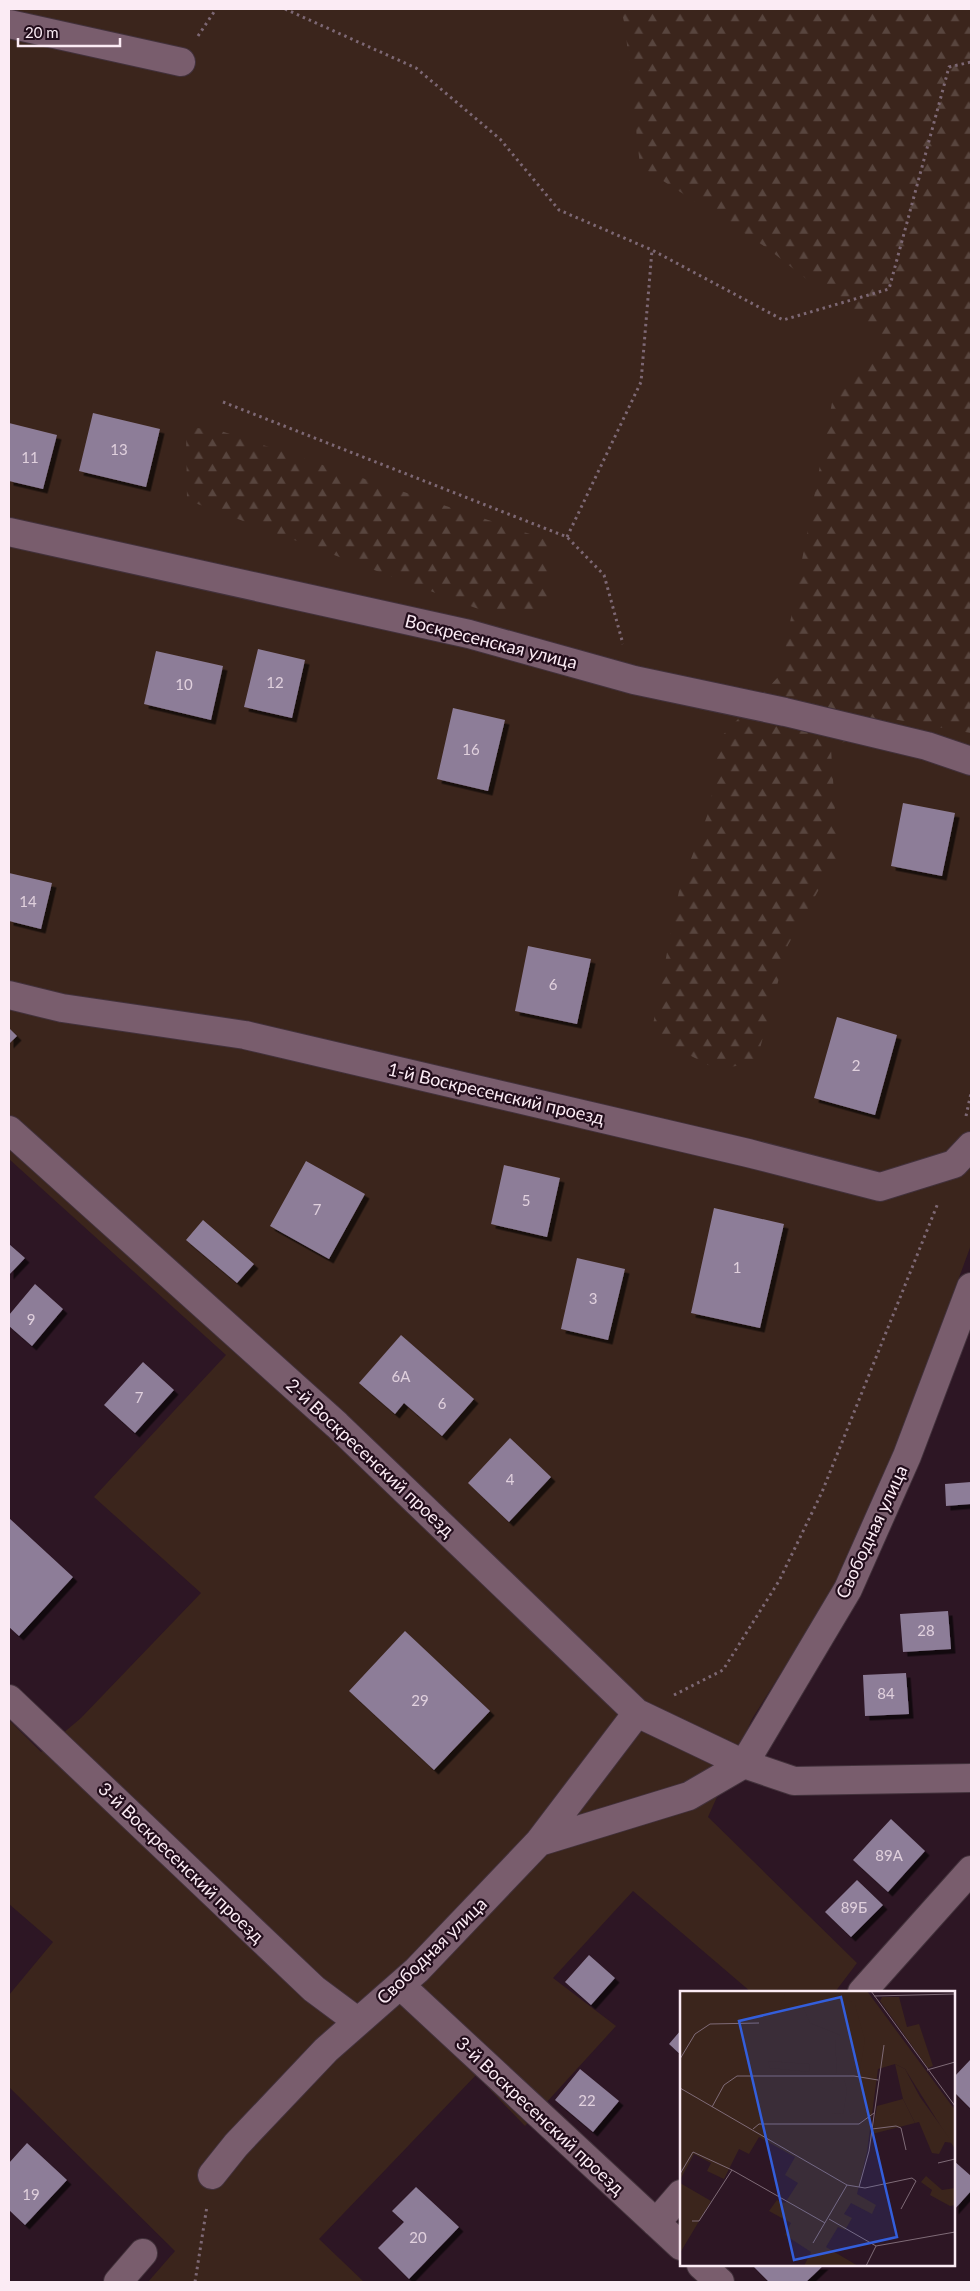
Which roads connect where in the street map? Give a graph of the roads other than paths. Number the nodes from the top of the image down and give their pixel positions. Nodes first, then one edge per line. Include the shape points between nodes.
1 (9, 24) edge
2 (181, 62) dead end
3 (9, 532) edge
4 (971, 761) edge
5 (9, 995) edge
6 (9, 1130) edge
7 (962, 1155) edge
8 (971, 1287) edge
9 (9, 1699) edge
10 (637, 1714) junction
11 (744, 1764) junction
12 (971, 1778) edge
13 (539, 1842) junction
14 (971, 1870) edge
15 (400, 1985) junction
16 (863, 1991) edge
17 (358, 2021) junction
18 (212, 2175) road end
19 (680, 2195) edge
20 (656, 2223) junction
21 (680, 2245) edge
22 (143, 2253) dead end
23 (702, 2266) edge
24 (118, 2282) edge
25 (720, 2282) edge

1 - 2 street
3 - 4 street, Воскресенская улица via 469,634 634,680 823,721 927,746
5 - 7 street, 1-й Воскресенский проезд via 62,1008 246,1035 880,1187
6 - 10 street, 2-й Воскресенский проезд via 337,1425
8 - 11 street, Свободная улица via 907,1456 848,1589
9 - 17 street, 3-й Воскресенский проезд via 314,1989
10 - 11 street, 2-й Воскресенский проезд
10 - 13 street, Свободная улица
11 - 12 street, 2-й Воскресенский проезд via 794,1781
11 - 13 street via 688,1796
13 - 15 street, Свободная улица
14 - 16 street
15 - 17 street, Свободная улица
15 - 20 street, 3-й Воскресенский проезд
17 - 18 street, Свободная улица via 326,2050
19 - 20 street
20 - 21 street, 3-й Воскресенский проезд
22 - 24 street
23 - 25 street

